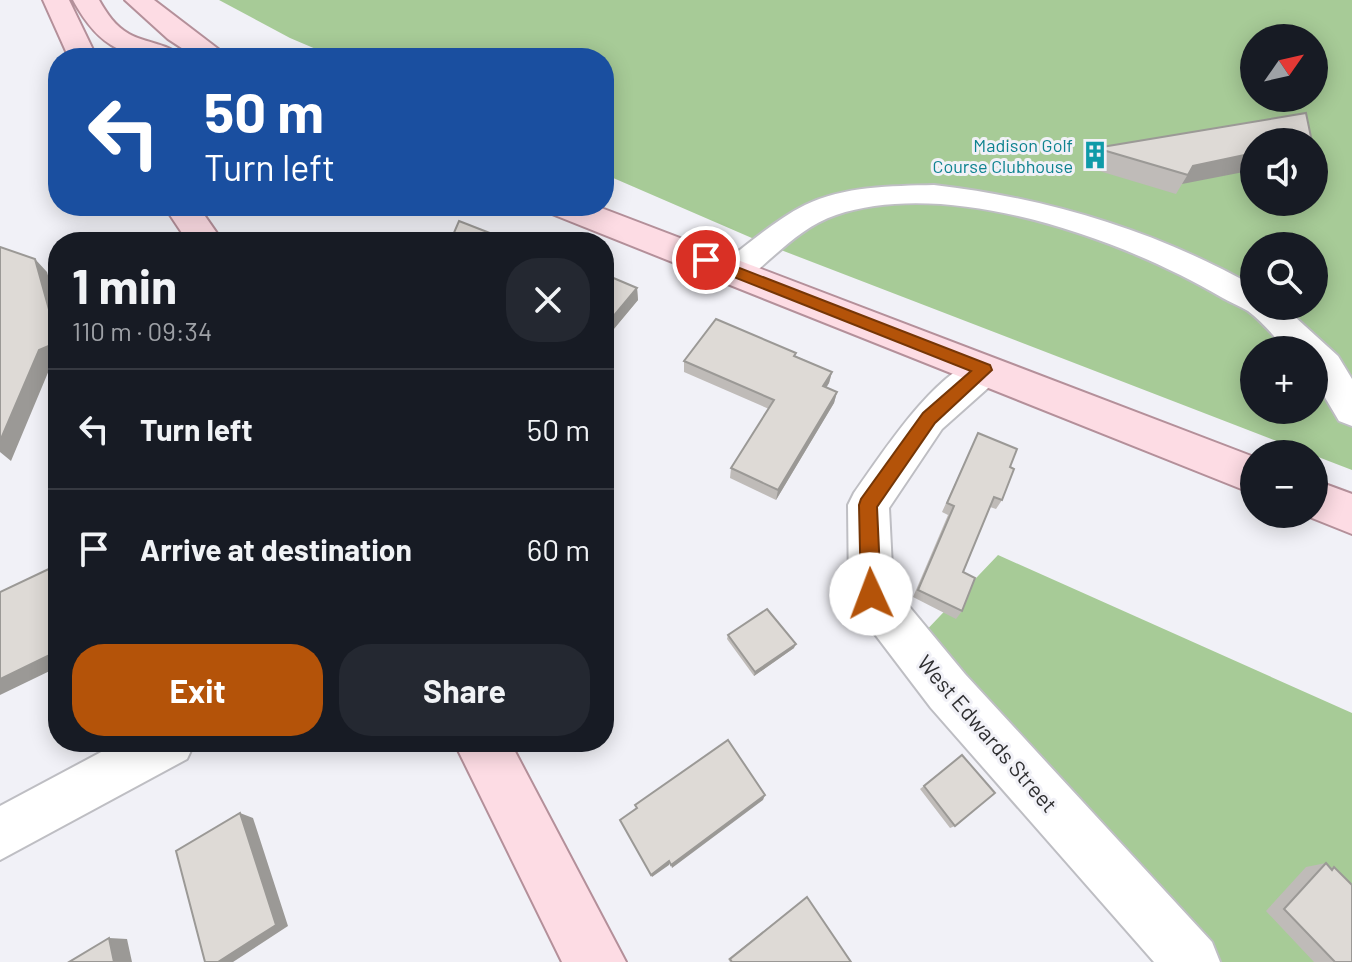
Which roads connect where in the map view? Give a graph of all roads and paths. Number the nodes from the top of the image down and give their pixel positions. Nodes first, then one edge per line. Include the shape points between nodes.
1 (56, 0) edge
2 (86, 0) edge
3 (106, 0) edge
4 (138, 0) edge
5 (78, 48) edge
6 (129, 48) edge
7 (131, 48) edge
8 (201, 48) edge
9 (590, 216) edge
10 (735, 271) junction
11 (1240, 292) edge
12 (1277, 320) edge
13 (1294, 336) edge
14 (984, 370) junction
15 (1328, 371) edge
16 (1352, 411) edge
17 (1240, 471) edge
18 (1328, 505) edge
19 (1352, 514) edge
20 (152, 752) edge
21 (486, 752) edge
22 (0, 834) edge
23 (595, 962) edge
24 (1192, 962) edge

1 - 5 main road
2 - 6 main road via 98,25
3 - 7 main road
4 - 8 main road
9 - 10 main road
10 - 11 street via 828,206 891,194 1002,203 1093,227 1214,276
10 - 14 main road
12 - 13 street
14 - 17 main road
14 - 24 street, West Edwards Street via 929,418 868,505 871,594 948,691
15 - 16 street
18 - 19 main road
20 - 22 street
21 - 23 main road

